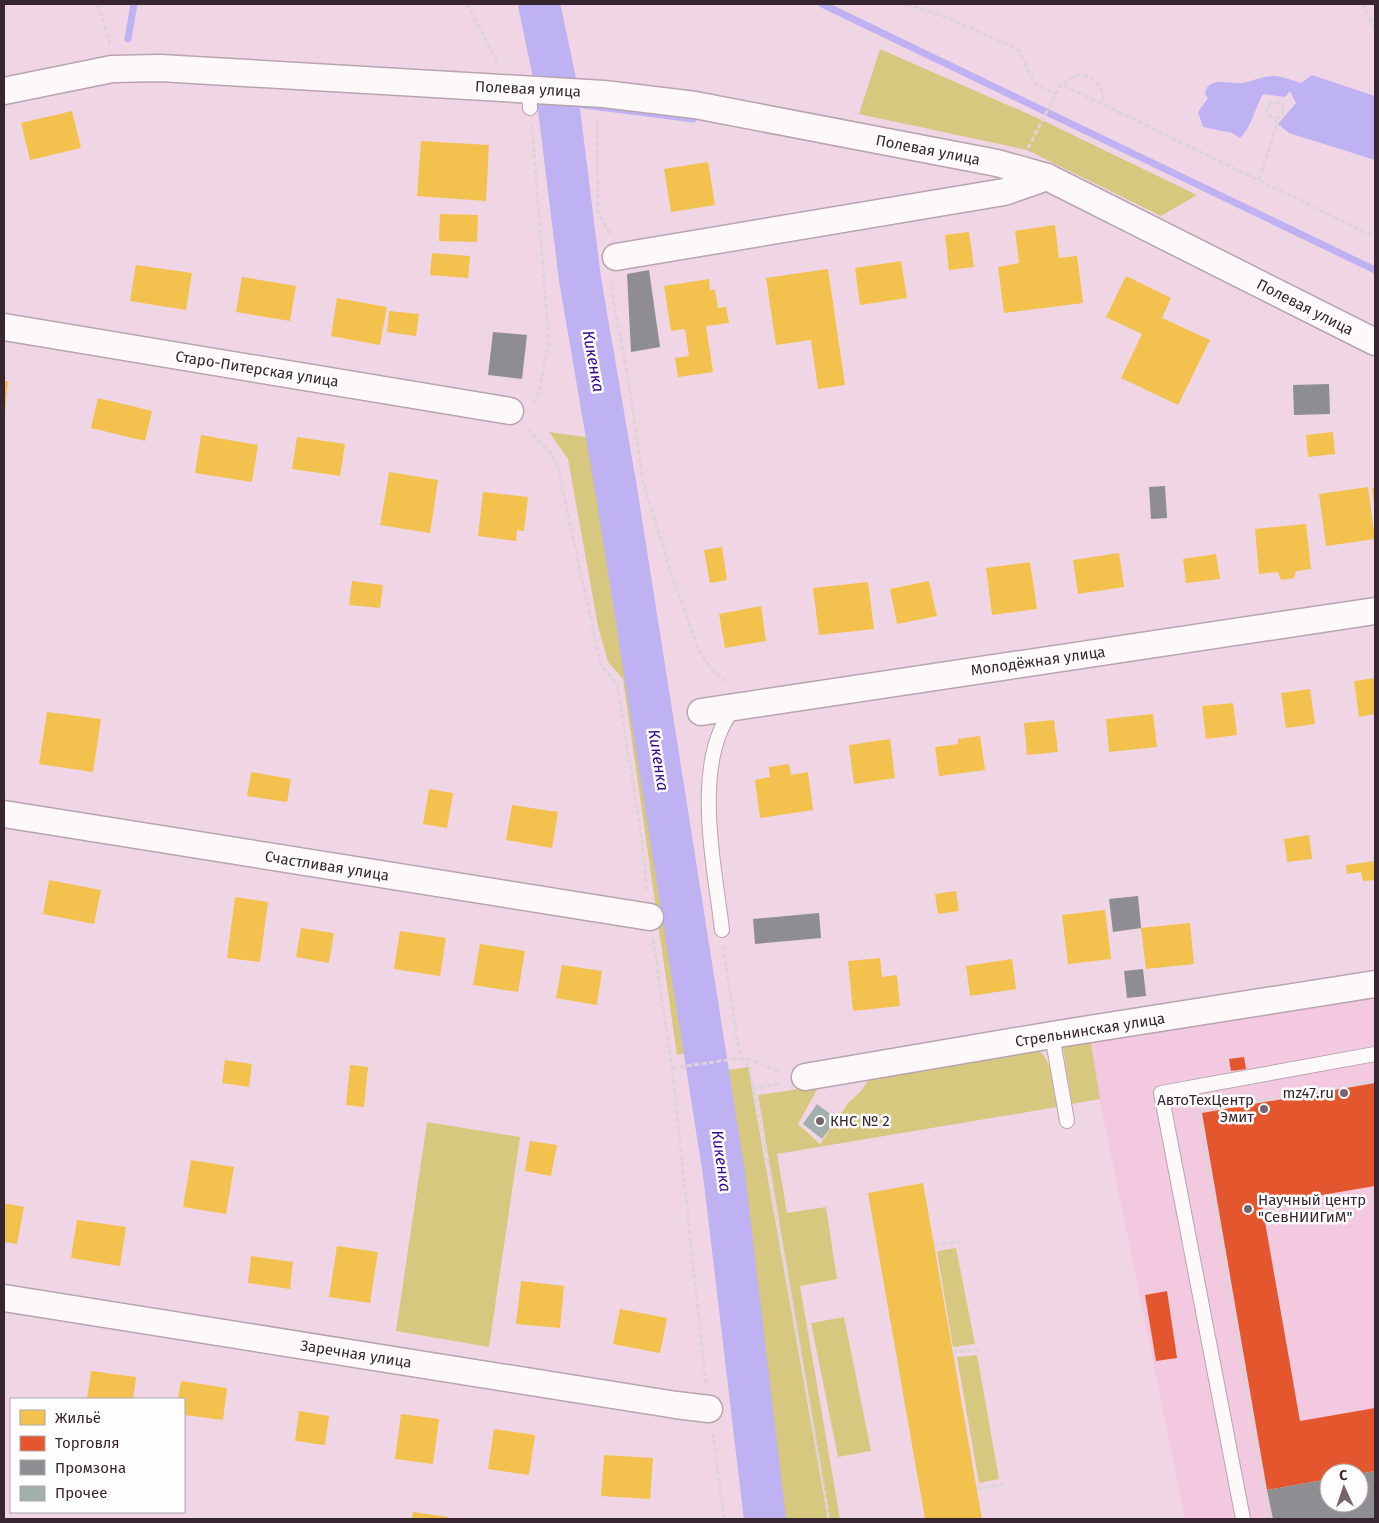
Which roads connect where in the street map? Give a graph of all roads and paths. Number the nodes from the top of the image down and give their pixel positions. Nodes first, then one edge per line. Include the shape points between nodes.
1 (98, 4) edge
2 (466, 4) edge
3 (906, 4) edge
4 (1362, 4) edge
5 (1375, 28) edge
6 (112, 69) junction
7 (1064, 85) junction
8 (4, 91) edge
9 (1056, 93) junction
10 (527, 94) junction
11 (604, 94) junction
12 (1102, 103) junction
13 (1276, 119) junction
14 (1027, 150) dead end
15 (1046, 177) junction
16 (1258, 180) junction
17 (1375, 237) edge
18 (616, 257) junction
19 (4, 327) edge
20 (1375, 342) edge
21 (521, 414) junction
22 (1375, 611) edge
23 (723, 679) dead end
24 (735, 706) junction
25 (702, 712) dead end
26 (4, 814) edge
27 (650, 917) junction
28 (722, 930) joint
29 (1375, 984) edge
30 (1052, 1035) junction
31 (1375, 1054) edge
32 (742, 1058) junction
33 (672, 1068) junction
34 (801, 1079) junction
35 (1375, 1081) edge
36 (752, 1089) junction
37 (1068, 1121) dead end
38 (960, 1242) dead end
39 (934, 1245) dead end
40 (4, 1298) edge
41 (980, 1349) dead end
42 (952, 1352) dead end
43 (709, 1409) junction
44 (1005, 1484) dead end
45 (977, 1489) dead end
46 (724, 1519) edge
47 (829, 1519) edge
48 (1242, 1519) edge
49 (1269, 1519) edge

1 - 6 path via 109,40
2 - 10 path via 490,47
3 - 9 path via 943,16 1016,48 1038,85
4 - 5 path
6 - 8 street, Полевая улица
6 - 10 street, Полевая улица via 160,68
7 - 9 path via 1061,84
7 - 12 path
7 - 12 path via 1076,74 1086,75 1099,88
9 - 14 path
10 - 11 street, Полевая улица
10 - 21 path via 549,344 538,400
11 - 15 street, Полевая улица via 695,106 826,130 997,163
11 - 18 path via 597,118 597,198 598,211 615,246
12 - 16 path
13 - 13 path via 1283,109 1282,105 1274,102 1267,110
13 - 16 path
15 - 18 street via 1004,192
15 - 20 street, Полевая улица
16 - 17 path
18 - 23 path via 612,267 613,299 650,507 700,651 706,664
19 - 21 street, Старо-Питерская улица
21 - 27 path via 557,464 601,665 617,684 642,839
22 - 24 street, Молодёжная улица
24 - 25 street, Молодёжная улица
24 - 28 lane via 727,715 714,747 709,783
26 - 27 street, Счастливая улица
27 - 33 path
28 - 32 path
29 - 30 street, Стрельнинская улица
30 - 34 street, Стрельнинская улица
30 - 37 lane
31 - 48 lane via 1161,1093
32 - 33 path
32 - 34 path
32 - 36 path via 749,1067
33 - 43 path
34 - 36 path
35 - 49 path via 1199,1111
36 - 47 path via 764,1141
38 - 39 path
40 - 43 street, Заречная улица
41 - 42 path
43 - 46 path
44 - 45 path

